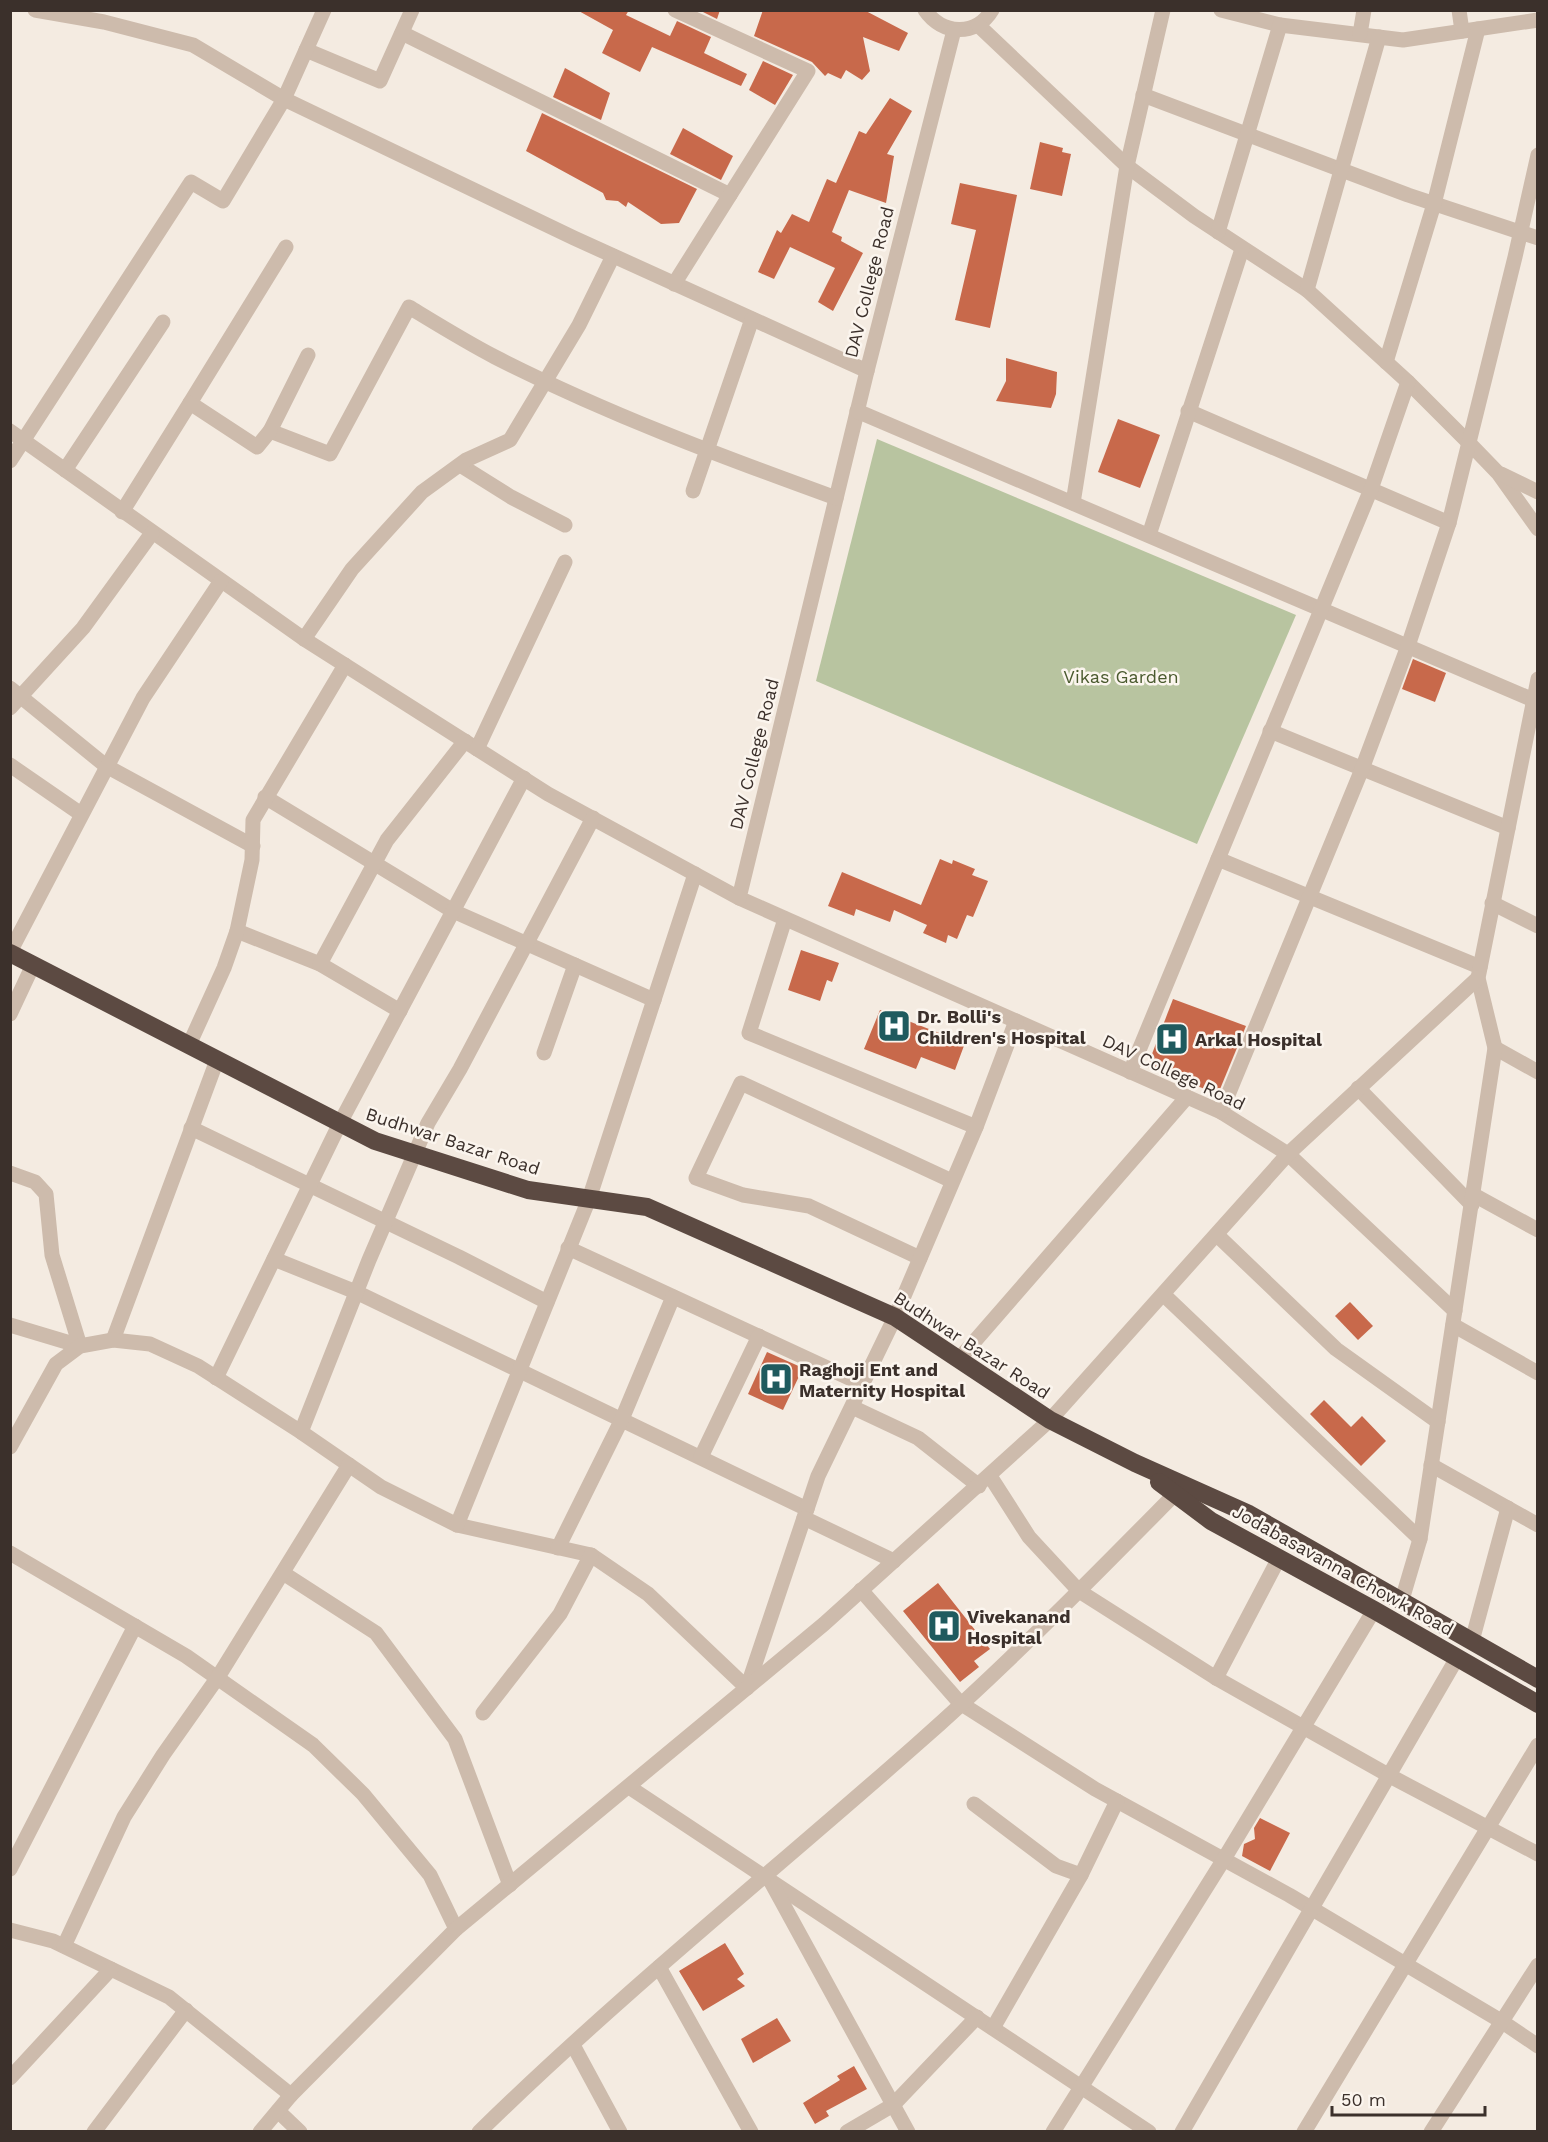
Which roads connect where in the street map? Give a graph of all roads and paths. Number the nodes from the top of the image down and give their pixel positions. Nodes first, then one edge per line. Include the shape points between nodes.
1 (36, 10) edge
2 (324, 10) edge
3 (412, 10) edge
4 (675, 10) edge
5 (925, 10) edge
6 (992, 10) edge
7 (1163, 10) edge
8 (1221, 10) edge
9 (1364, 10) edge
10 (1459, 10) edge
11 (105, 16) edge
12 (1538, 20) edge
13 (1280, 25) junction
14 (978, 26) junction
15 (1478, 29) junction
16 (954, 30) junction
17 (1462, 31) junction
18 (402, 33) junction
19 (1360, 34) junction
20 (1378, 37) junction
21 (306, 50) junction
22 (1143, 95) junction
23 (284, 99) junction
24 (1247, 134) junction
25 (1538, 155) edge
26 (1127, 166) junction
27 (1341, 170) junction
28 (730, 195) junction
29 (1434, 204) junction
30 (1218, 232) junction
31 (1521, 233) junction
32 (1538, 238) edge
33 (286, 247) dead end
34 (1242, 249) junction
35 (613, 256) junction
36 (674, 284) junction
37 (1307, 290) junction
38 (752, 320) junction
39 (163, 322) dead end
40 (308, 355) dead end
41 (1386, 362) junction
42 (867, 371) junction
43 (545, 382) junction
44 (1408, 382) junction
45 (190, 403) junction
46 (857, 411) junction
47 (1188, 411) junction
48 (10, 431) edge
49 (270, 431) junction
50 (25, 442) junction
51 (1470, 444) junction
52 (707, 452) junction
53 (10, 461) edge
54 (460, 465) junction
55 (65, 470) junction
56 (1498, 473) junction
57 (1371, 489) junction
58 (693, 491) dead end
59 (1538, 492) edge
60 (836, 498) junction
61 (1073, 503) junction
62 (122, 512) junction
63 (1449, 523) junction
64 (565, 525) dead end
65 (1538, 529) edge
66 (152, 533) junction
67 (1149, 535) junction
68 (565, 562) dead end
69 (221, 581) junction
70 (1321, 609) junction
71 (304, 639) junction
72 (1408, 646) junction
73 (345, 665) junction
74 (1538, 680) edge
75 (16, 692) edge
76 (1535, 701) edge
77 (10, 708) edge
78 (1270, 731) junction
79 (471, 745) junction
80 (10, 765) edge
81 (106, 766) junction
82 (1362, 769) junction
83 (524, 778) junction
84 (266, 797) junction
85 (81, 814) junction
86 (593, 818) junction
87 (1508, 828) junction
88 (253, 846) junction
89 (1218, 859) junction
90 (375, 863) junction
91 (695, 874) junction
92 (1310, 897) junction
93 (739, 898) junction
94 (1492, 903) junction
95 (453, 911) junction
96 (785, 919) junction
97 (1538, 926) edge
98 (237, 931) junction
99 (527, 943) junction
100 (10, 953) edge
101 (320, 964) junction
102 (33, 965) junction
103 (575, 965) junction
104 (1479, 973) junction
105 (654, 1000) junction
106 (400, 1011) junction
107 (10, 1014) edge
108 (1016, 1021) junction
109 (189, 1045) junction
110 (1495, 1048) junction
111 (544, 1053) dead end
112 (216, 1060) junction
113 (1130, 1072) junction
114 (1538, 1072) edge
115 (1358, 1088) junction
116 (1187, 1097) junction
117 (1221, 1112) junction
118 (340, 1123) junction
119 (976, 1127) junction
120 (191, 1128) junction
121 (416, 1154) junction
122 (1288, 1154) junction
123 (10, 1173) edge
124 (952, 1181) junction
125 (310, 1185) junction
126 (589, 1199) junction
127 (1473, 1200) junction
128 (386, 1222) junction
129 (1538, 1230) edge
130 (1217, 1235) junction
131 (568, 1248) junction
132 (920, 1258) junction
133 (274, 1259) junction
134 (356, 1292) junction
135 (1164, 1295) junction
136 (673, 1297) junction
137 (547, 1302) junction
138 (895, 1317) junction
139 (1454, 1318) junction
140 (10, 1325) edge
141 (759, 1336) junction
142 (112, 1340) junction
143 (80, 1347) junction
144 (960, 1358) junction
145 (520, 1370) junction
146 (1538, 1373) edge
147 (216, 1378) junction
148 (862, 1384) junction
149 (852, 1407) junction
150 (622, 1419) junction
151 (1050, 1420) junction
152 (1438, 1422) junction
153 (302, 1432) junction
154 (10, 1447) edge
155 (701, 1457) junction
156 (1135, 1463) junction
157 (349, 1465) junction
158 (1431, 1465) junction
159 (984, 1481) junction
160 (1175, 1494) junction
161 (1508, 1508) junction
162 (806, 1514) junction
163 (457, 1525) junction
164 (1538, 1525) edge
165 (1420, 1539) junction
166 (558, 1548) junction
167 (10, 1553) edge
168 (591, 1555) junction
169 (1279, 1558) junction
170 (894, 1561) junction
171 (283, 1573) junction
172 (861, 1590) junction
173 (1079, 1591) junction
174 (1401, 1600) junction
175 (1374, 1610) junction
176 (135, 1626) junction
177 (1472, 1641) junction
178 (1457, 1658) junction
179 (218, 1677) junction
180 (1216, 1678) junction
181 (1538, 1679) edge
182 (747, 1688) junction
183 (960, 1703) junction
184 (1538, 1704) edge
185 (483, 1713) dead end
186 (1302, 1726) junction
187 (1538, 1745) edge
188 (1390, 1776) junction
189 (629, 1787) junction
190 (1117, 1801) junction
191 (974, 1804) dead end
192 (1487, 1827) junction
193 (1538, 1854) edge
194 (1224, 1859) junction
195 (10, 1869) edge
196 (1081, 1875) junction
197 (766, 1878) junction
198 (510, 1885) junction
199 (1312, 1909) junction
200 (456, 1929) junction
201 (10, 1930) edge
202 (64, 1947) junction
203 (1404, 1964) junction
204 (1538, 1965) edge
205 (659, 1967) junction
206 (111, 1969) junction
207 (186, 2010) junction
208 (977, 2018) junction
209 (1501, 2021) junction
210 (993, 2028) junction
211 (573, 2045) junction
212 (1538, 2046) edge
213 (10, 2078) edge
214 (1080, 2086) junction
215 (291, 2095) junction
216 (893, 2105) junction
217 (278, 2111) junction
218 (1438, 2129) edge
219 (94, 2132) edge
220 (260, 2132) edge
221 (300, 2132) edge
222 (479, 2132) edge
223 (620, 2132) edge
224 (751, 2132) edge
225 (847, 2132) edge
226 (908, 2132) edge
227 (1053, 2132) edge
228 (1149, 2132) edge
229 (1182, 2132) edge
230 (1304, 2132) edge

1 - 11 street
2 - 21 street
3 - 18 street
4 - 28 street via 808,71
5 - 16 street via 941,26
6 - 14 street
7 - 22 street
8 - 13 street
9 - 19 street
10 - 17 street
11 - 23 street via 194,45
12 - 15 street
13 - 19 street
13 - 24 street
14 - 16 street
14 - 26 street
15 - 17 street
15 - 29 street
16 - 42 street, DAV College Road
17 - 20 street via 1403,40
18 - 21 street via 380,81
18 - 28 street
19 - 20 street
20 - 27 street
21 - 23 street
22 - 24 street
22 - 26 street
23 - 35 street
23 - 50 street via 224,201 191,182
24 - 27 street
24 - 30 street
25 - 31 street
26 - 30 street
26 - 61 street
27 - 29 street
27 - 37 street
28 - 36 street
29 - 31 street
29 - 41 street
30 - 34 street
31 - 32 street
31 - 51 street
33 - 45 street
34 - 37 street
34 - 47 street
35 - 36 street
35 - 43 street
36 - 38 street
37 - 41 street
38 - 42 street
38 - 52 street
39 - 55 street
40 - 49 street
41 - 44 street
42 - 46 street, DAV College Road
43 - 49 street via 409,307 330,454
43 - 52 street
43 - 54 street via 510,440
44 - 51 street
44 - 57 street
45 - 49 street via 257,447
45 - 62 street
46 - 60 street, DAV College Road
46 - 61 street
47 - 57 street
47 - 67 street
48 - 50 street
50 - 53 street
50 - 55 street
51 - 56 street
51 - 63 street
52 - 58 street
52 - 60 street
54 - 64 street
54 - 71 street via 422,492 352,569
55 - 62 street
56 - 59 street
56 - 65 street
57 - 63 street
57 - 70 street
60 - 93 street, DAV College Road
61 - 67 street
62 - 66 street
63 - 72 street
66 - 69 street
66 - 75 street via 83,628
67 - 70 street
68 - 79 street
69 - 71 street
69 - 81 street via 142,698
70 - 72 street
70 - 78 street
71 - 73 street
72 - 76 street
72 - 82 street
73 - 79 street
73 - 84 street
74 - 76 street
75 - 77 street
75 - 81 street
76 - 87 street
78 - 82 street
78 - 89 street
79 - 83 street
79 - 90 street via 387,840
80 - 85 street
81 - 85 street
81 - 88 street
82 - 87 street
82 - 92 street
83 - 86 street
83 - 95 street
84 - 88 street via 253,820
84 - 90 street
85 - 100 street
86 - 91 street
86 - 99 street
87 - 94 street
88 - 98 street
89 - 92 street
89 - 113 street
90 - 95 street
90 - 101 street
91 - 93 street
91 - 105 street
92 - 104 street
92 - 117 street
93 - 96 street, DAV College Road
94 - 97 street
94 - 104 street
95 - 99 street
95 - 106 street
96 - 108 street, DAV College Road
96 - 119 street via 749,1033
98 - 101 street
98 - 109 street
99 - 103 street
99 - 121 street via 428,1123
100 - 102 highway, Budhwar Bazar Road
101 - 106 street
102 - 107 street
102 - 109 highway, Budhwar Bazar Road
103 - 105 street
103 - 111 street
104 - 110 street
104 - 115 street
105 - 126 street
106 - 118 street
108 - 113 street, DAV College Road
108 - 119 street
109 - 112 highway, Budhwar Bazar Road
110 - 114 street
110 - 127 street
112 - 118 highway, Budhwar Bazar Road
112 - 120 street
113 - 116 street, DAV College Road
115 - 122 street
115 - 127 street
116 - 117 street, DAV College Road
116 - 144 street
117 - 122 street, DAV College Road
118 - 121 highway, Budhwar Bazar Road via 375,1141
118 - 125 street
119 - 124 street
120 - 125 street
120 - 142 street
121 - 126 highway, Budhwar Bazar Road via 528,1190
121 - 128 street
122 - 130 street
122 - 139 street, DAV College Road
123 - 143 street via 35,1182 46,1194 52,1255
124 - 132 street
124 - 132 street via 741,1083 696,1178 743,1195 809,1206
125 - 128 street
125 - 133 street
126 - 131 street
126 - 138 highway, Budhwar Bazar Road via 647,1207
127 - 129 street
127 - 139 street
128 - 134 street
128 - 137 street
130 - 135 street
130 - 152 street via 1335,1349
131 - 136 street
131 - 137 street
132 - 138 street
133 - 134 street
133 - 147 street
134 - 145 street
134 - 153 street
135 - 151 street
135 - 165 street
136 - 141 street
136 - 150 street
137 - 145 street
138 - 144 highway, Budhwar Bazar Road
138 - 148 street
139 - 146 street, DAV College Road
139 - 152 street
140 - 143 street
141 - 148 street
141 - 155 street
142 - 143 street
142 - 147 street via 150,1344
143 - 154 street via 56,1364
144 - 151 highway, Budhwar Bazar Road
145 - 150 street
145 - 163 street
147 - 153 street
148 - 149 street
149 - 159 street via 918,1438
149 - 162 street via 818,1476
150 - 155 street
150 - 166 street
151 - 156 highway, Jodabasavanna Chowk Road
151 - 159 street
152 - 158 street
153 - 157 street
155 - 162 street
156 - 160 highway, Jodabasavanna Chowk Road
156 - 174 highway, Jodabasavanna Chowk Road via 1249,1514
157 - 163 street via 381,1487
157 - 171 street
158 - 161 street
158 - 165 street
159 - 170 street
159 - 173 street
160 - 169 highway, Jodabasavanna Chowk Road via 1211,1521
160 - 173 street
161 - 164 street
161 - 177 street
162 - 170 street
162 - 182 street
163 - 166 street
165 - 174 street
166 - 168 street
167 - 176 street
168 - 182 street via 648,1594
168 - 185 street via 560,1614
169 - 175 highway, Jodabasavanna Chowk Road
169 - 180 street
170 - 172 street
171 - 179 street
171 - 198 street via 376,1632 455,1739
172 - 182 street
172 - 183 street
173 - 180 street
173 - 183 street
174 - 177 highway, Jodabasavanna Chowk Road
175 - 178 highway, Jodabasavanna Chowk Road
175 - 186 street
176 - 179 street
176 - 195 street
177 - 181 highway, Jodabasavanna Chowk Road
178 - 184 highway, Jodabasavanna Chowk Road
178 - 188 street
179 - 200 street via 313,1745 363,1794 430,1875
179 - 202 street via 124,1817
180 - 186 street
182 - 189 street
183 - 190 street
183 - 197 street
186 - 188 street
186 - 194 street
187 - 192 street
188 - 192 street
188 - 199 street
189 - 197 street
189 - 198 street
190 - 194 street
190 - 196 street
191 - 196 street via 1056,1866
192 - 193 street
192 - 203 street
194 - 199 street
194 - 214 street
196 - 210 street
197 - 205 street
197 - 208 street
197 - 216 street
198 - 200 street
199 - 203 street
199 - 229 street
200 - 215 street
201 - 202 street
202 - 206 street
203 - 209 street
203 - 230 street
204 - 209 street
205 - 211 street
205 - 224 street
206 - 207 street via 169,1997
206 - 213 street
207 - 215 street
207 - 219 street
208 - 210 street
208 - 216 street
209 - 212 street
209 - 218 street
210 - 214 street
211 - 222 street
211 - 223 street
214 - 227 street
214 - 228 street
215 - 217 street
216 - 225 street
216 - 226 street
217 - 220 street
217 - 221 street

